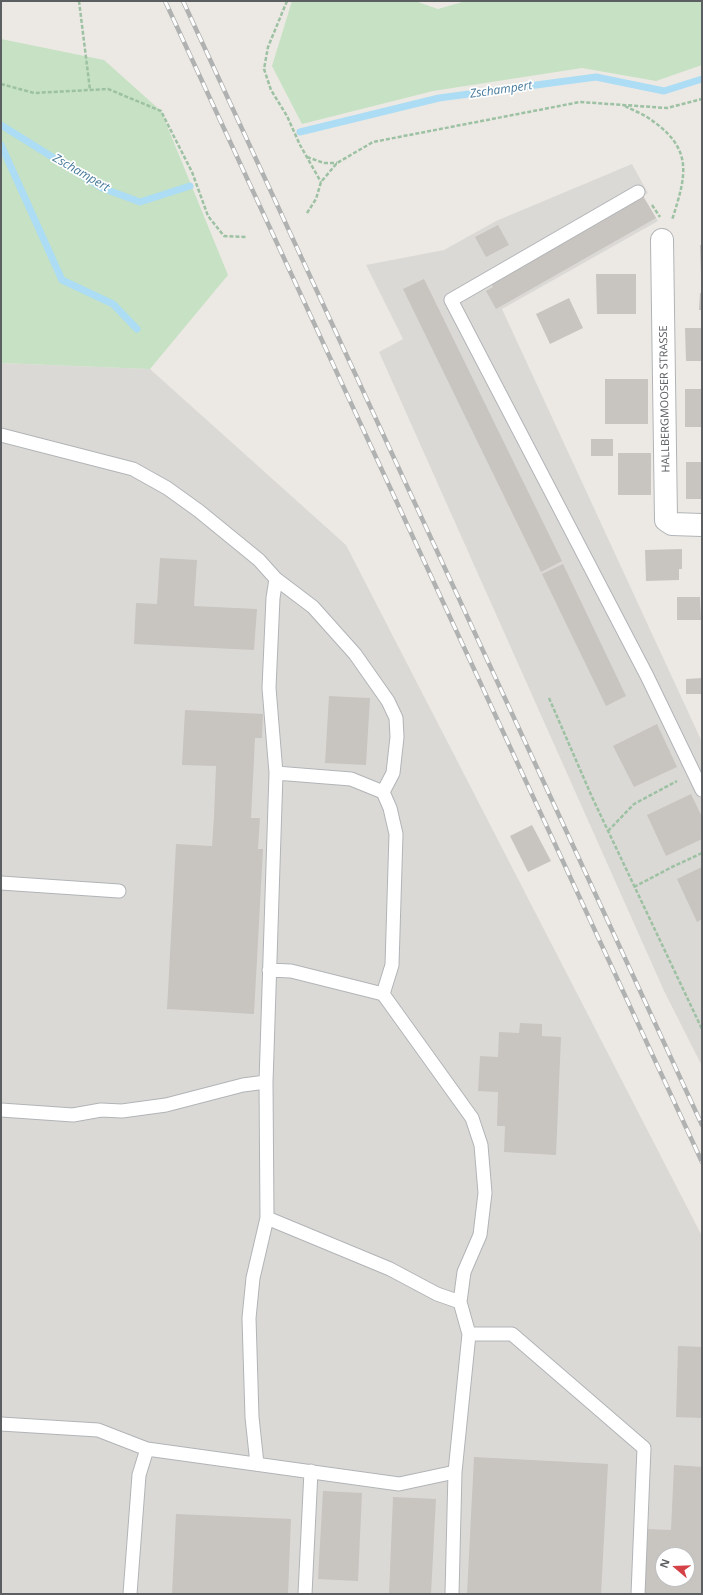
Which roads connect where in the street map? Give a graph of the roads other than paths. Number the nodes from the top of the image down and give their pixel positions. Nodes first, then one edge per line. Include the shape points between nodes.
1 (638, 192) road end
2 (666, 234) road end
3 (1, 435) edge
4 (702, 525) edge
5 (276, 579) junction
6 (276, 773) junction
7 (702, 790) edge
8 (383, 792) junction
9 (1, 883) edge
10 (119, 891) dead end
11 (270, 970) junction
12 (383, 994) junction
13 (266, 1082) junction
14 (1, 1110) edge
15 (267, 1218) junction
16 (460, 1302) junction
17 (468, 1334) junction
18 (1, 1424) edge
19 (147, 1449) junction
20 (257, 1464) junction
21 (311, 1471) junction
22 (455, 1472) junction
23 (130, 1594) edge
24 (305, 1594) edge
25 (452, 1594) edge
26 (638, 1594) edge

1 - 7 lane via 451,300 648,676
2 - 4 street, HALLBERGMOOSER STRASSE via 666,520 672,524
3 - 5 lane via 133,469 200,511 259,560
5 - 6 lane via 269,688
5 - 8 lane via 313,607 355,654 388,701 396,718 397,737 393,773
6 - 8 lane via 351,778
6 - 11 lane
8 - 12 lane via 396,834 392,965
9 - 10 lane
11 - 12 lane via 290,971
11 - 13 lane
12 - 16 lane via 472,1118 481,1145 485,1193 480,1235 464,1272
13 - 14 lane via 243,1085 166,1105 122,1111 101,1110 73,1115
13 - 15 lane
15 - 16 lane via 390,1269 437,1294
15 - 20 lane via 253,1278 249,1318 252,1418
16 - 17 lane
17 - 22 lane
17 - 26 lane via 512,1334 644,1448
18 - 19 lane via 98,1430
19 - 20 lane
19 - 23 lane via 139,1475
20 - 21 lane
21 - 22 lane via 399,1484
21 - 24 lane
22 - 25 lane

